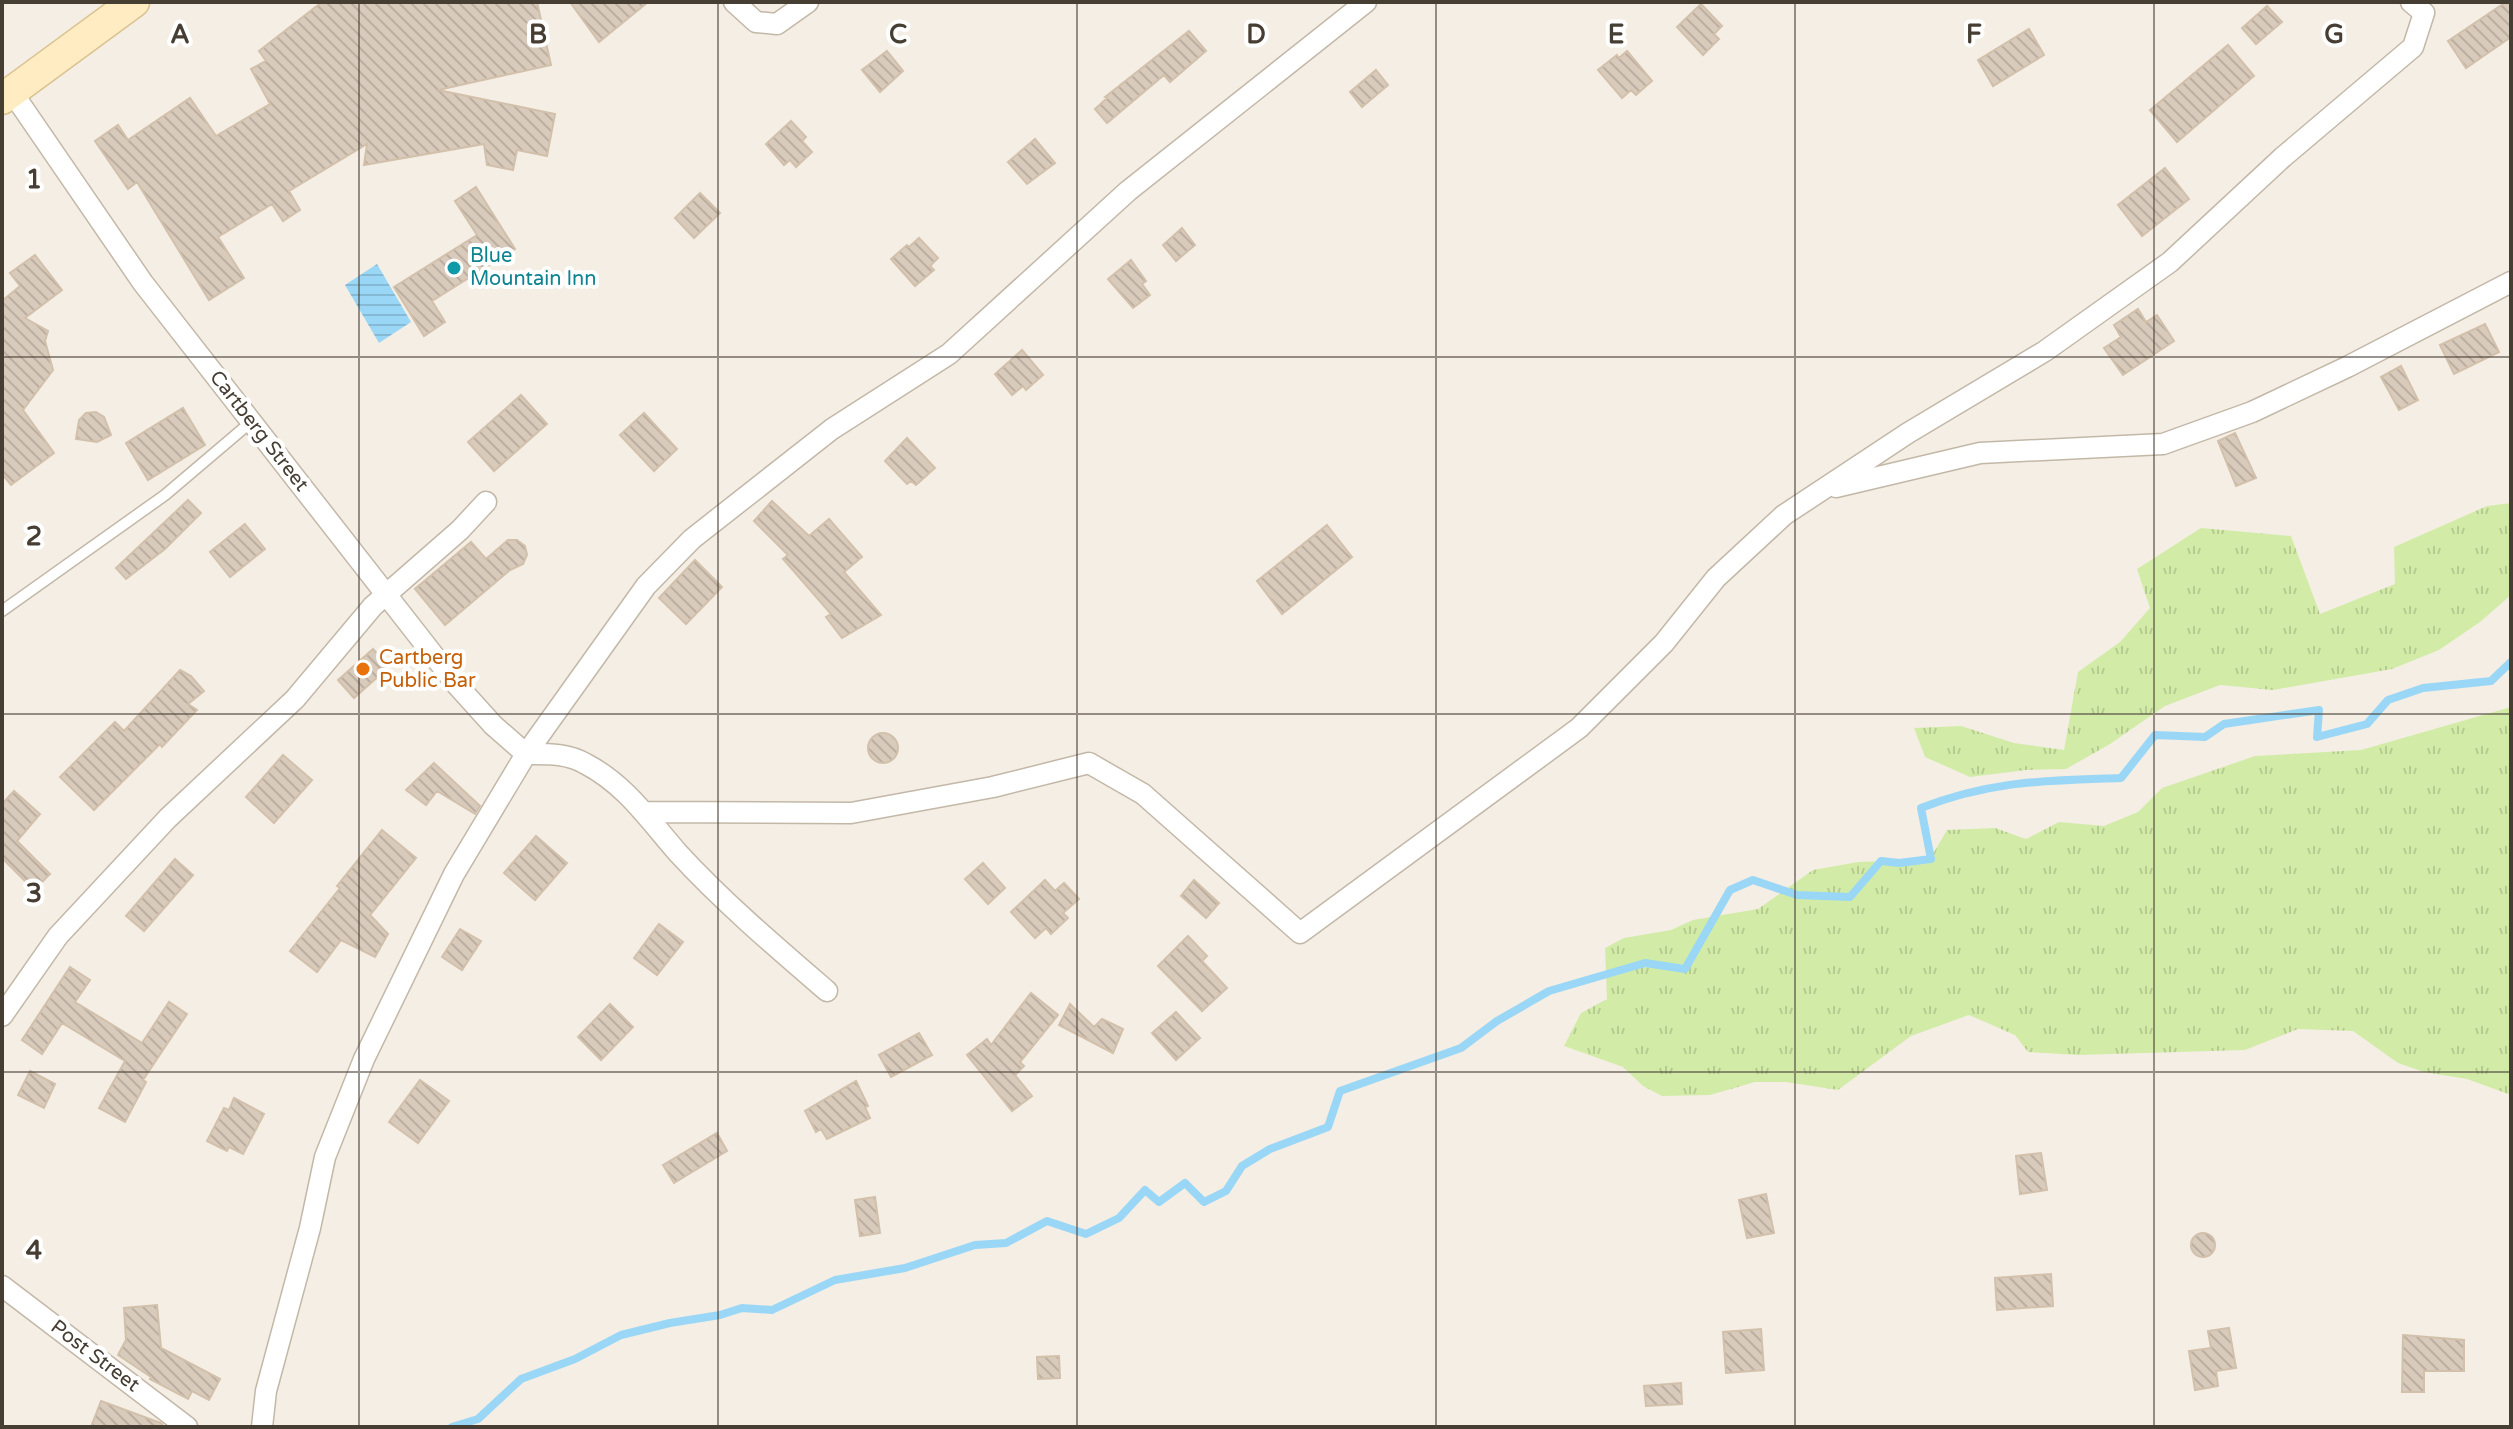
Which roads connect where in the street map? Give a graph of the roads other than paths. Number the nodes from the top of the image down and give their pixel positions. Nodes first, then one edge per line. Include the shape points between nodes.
1 (134, 2) edge
2 (734, 2) edge
3 (808, 2) edge
4 (1366, 2) edge
5 (2411, 2) edge
6 (7, 96) edge
7 (2511, 282) edge
8 (251, 422) junction
9 (1821, 491) junction
10 (486, 502) dead end
11 (386, 594) junction
12 (2, 611) edge
13 (526, 754) junction
14 (645, 812) junction
15 (827, 991) dead end
16 (2, 1016) edge
17 (2, 1286) edge
18 (187, 1427) edge
19 (262, 1427) edge

1 - 6 street
2 - 3 street via 756,22 777,24
4 - 13 street via 1128,191 949,354 832,429 692,539 646,586
5 - 9 street via 2424,13 2413,47 2170,262 2045,351
6 - 8 street, Cartberg Street
7 - 9 street via 2252,412 2163,444 1980,453
8 - 11 street, Cartberg Street
8 - 12 lane via 165,495
9 - 14 street via 1784,515 1726,568 1664,643 1579,728 1300,933 1143,794 1089,763 851,813
10 - 11 street
11 - 13 street, Cartberg Street via 456,684
11 - 16 street via 295,699 168,818 58,936
13 - 14 street via 561,754 584,763 618,785
13 - 19 street via 454,874 364,1059 325,1157 266,1391
14 - 15 street via 679,853
17 - 18 street, Post Street

